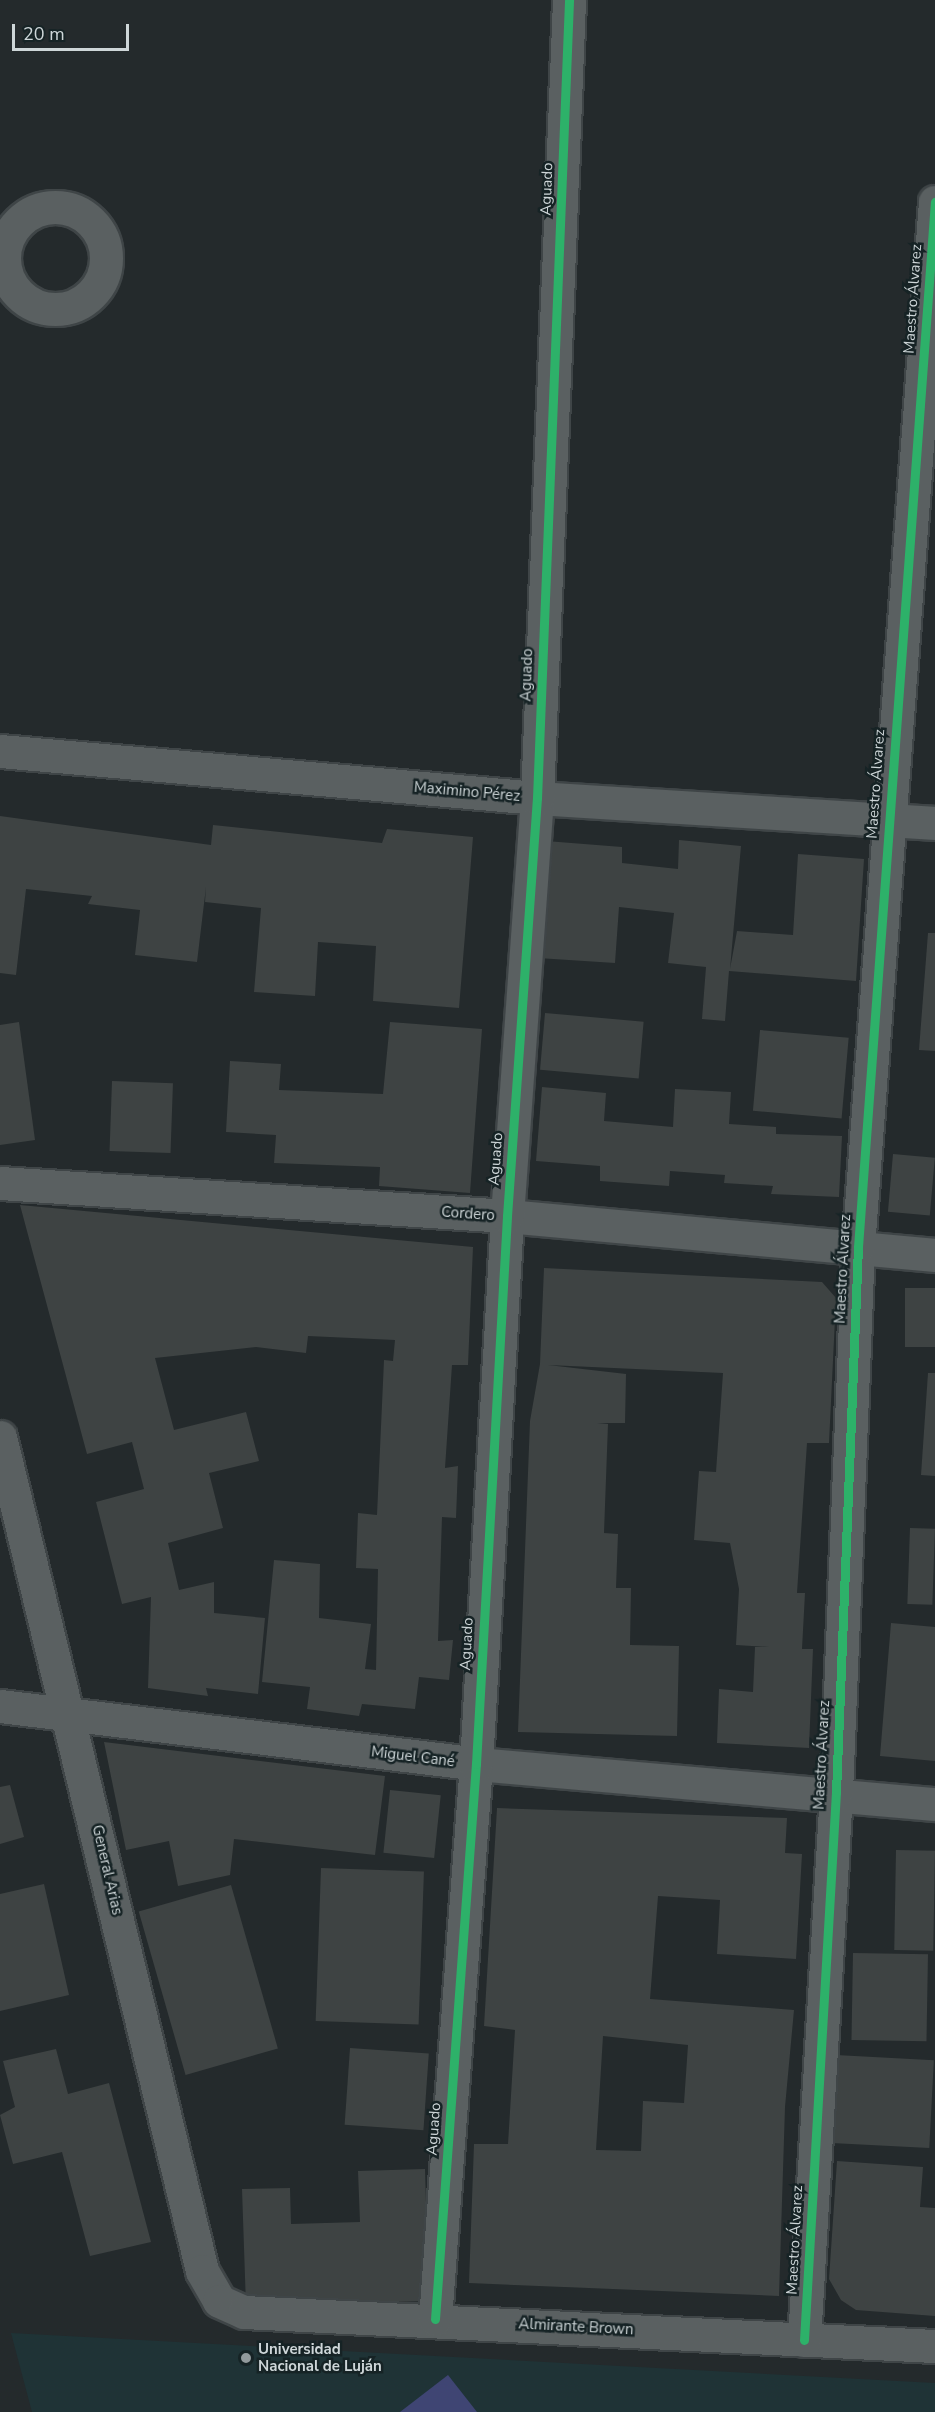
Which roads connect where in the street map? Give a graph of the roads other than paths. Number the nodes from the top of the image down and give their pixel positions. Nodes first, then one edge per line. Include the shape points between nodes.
1 (569, 0) edge
2 (935, 202) edge
3 (0, 752) edge
4 (537, 798) junction
5 (888, 819) junction
6 (935, 823) edge
7 (0, 1184) edge
8 (507, 1216) junction
9 (858, 1247) junction
10 (935, 1255) edge
11 (0, 1437) edge
12 (0, 1706) edge
13 (70, 1715) junction
14 (476, 1764) junction
15 (836, 1792) junction
16 (935, 1804) edge
17 (219, 2301) joint
18 (435, 2319) junction
19 (804, 2340) junction
20 (935, 2346) edge

1 - 4 street, Aguado
2 - 5 street, Maestro Álvarez
3 - 4 street, Maximino Pérez
4 - 5 street, Maximino Pérez
4 - 8 street, Aguado
5 - 6 street, Maximino Pérez
5 - 9 street, Maestro Álvarez
7 - 8 street, Cordero
8 - 9 street, Cordero
8 - 14 street, Aguado
9 - 10 street, Cordero
9 - 15 street, Maestro Álvarez
11 - 13 street, General Arias
12 - 13 street, Miguel Cané
13 - 14 street, Miguel Cané
13 - 17 street, General Arias via 202,2271
14 - 15 street, Miguel Cané
14 - 18 street, Aguado
15 - 16 street, Miguel Cané
15 - 19 street, Maestro Álvarez
17 - 18 street, Almirante Brown via 244,2312
18 - 19 street, Almirante Brown
19 - 20 street, Almirante Brown

